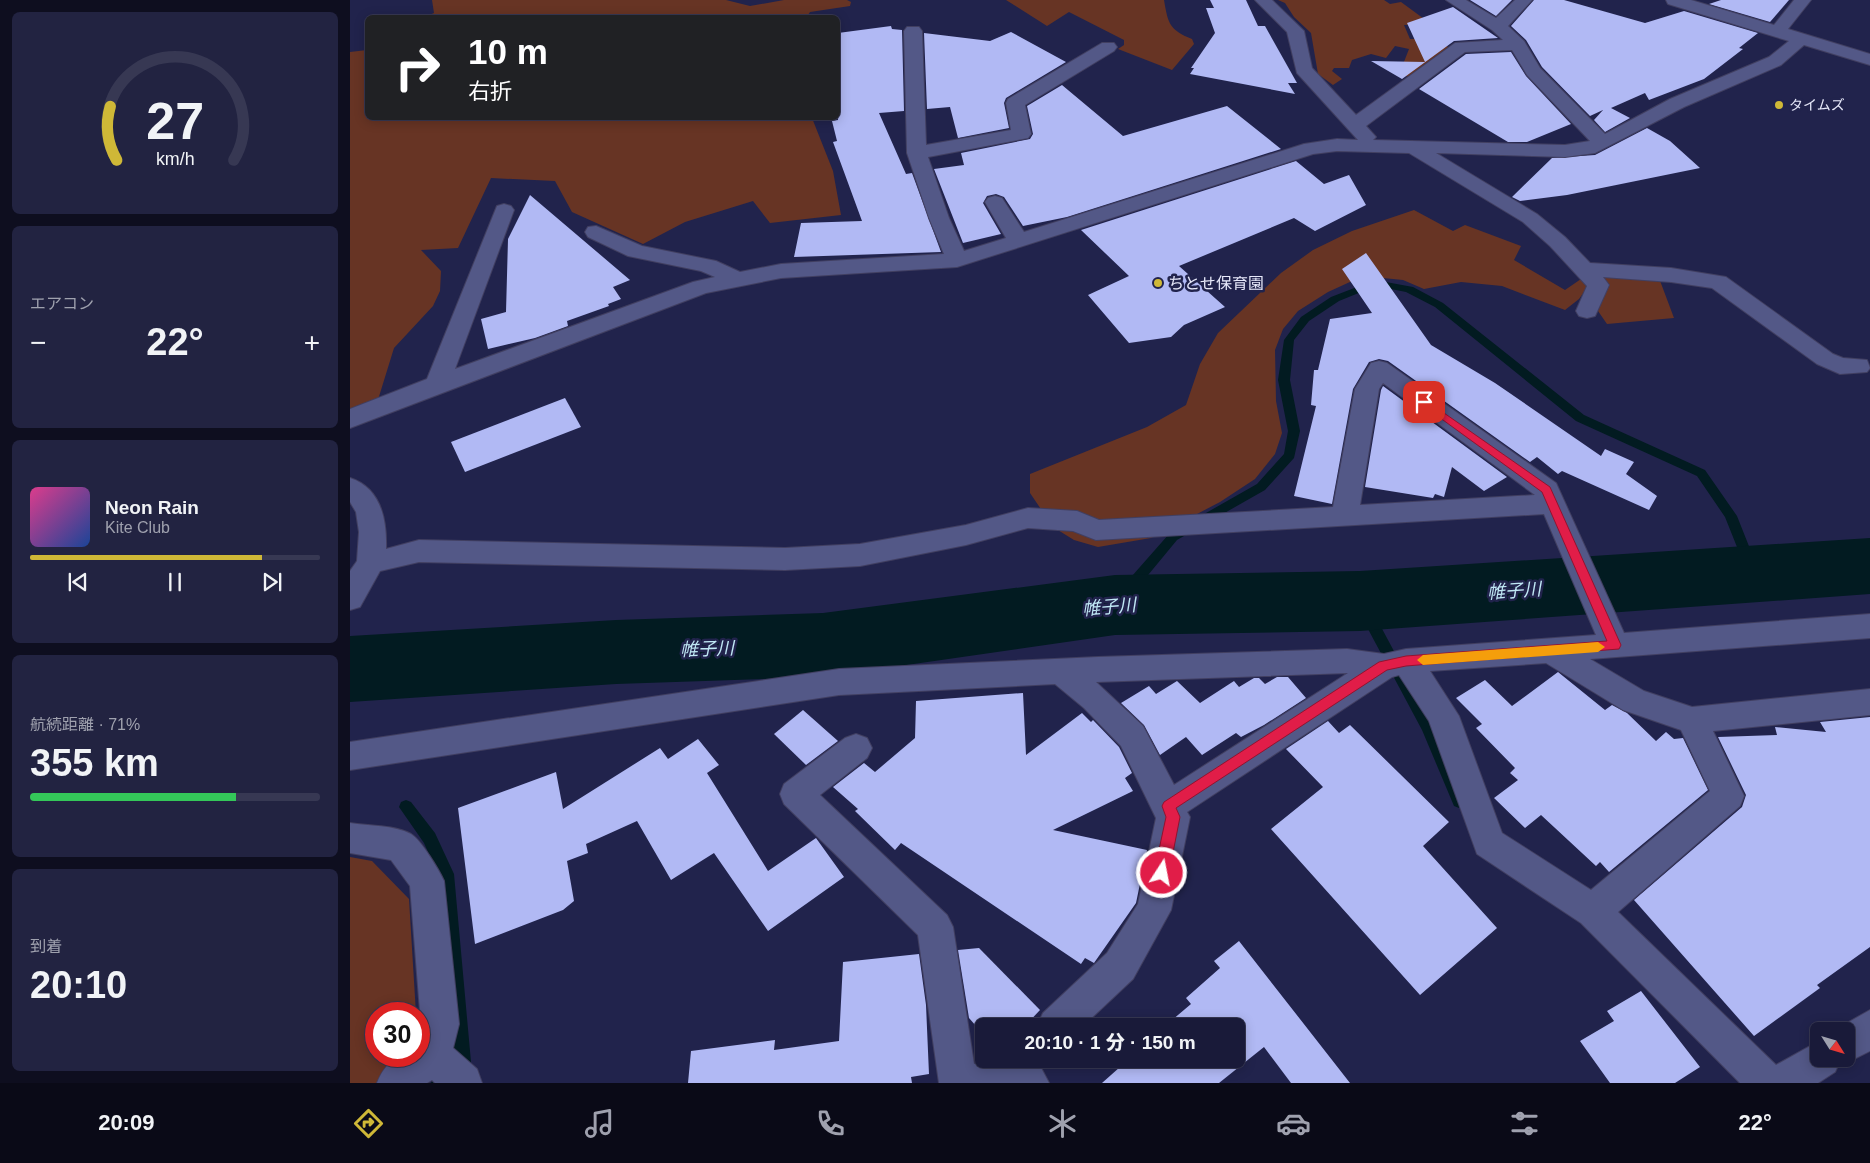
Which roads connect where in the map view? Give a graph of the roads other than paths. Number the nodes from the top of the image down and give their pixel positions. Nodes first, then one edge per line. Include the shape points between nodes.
1 (1264, 0) edge
2 (1454, 0) edge
3 (1524, 0) edge
4 (1674, 0) edge
5 (1803, 0) edge
6 (1498, 26) junction
7 (913, 31) dead end
8 (1777, 32) junction
9 (1801, 39) junction
10 (1518, 45) junction
11 (1108, 47) dead end
12 (1870, 60) edge
13 (1354, 125) junction
14 (1603, 143) junction
15 (1375, 146) junction
16 (1413, 147) junction
17 (917, 153) junction
18 (996, 202) dead end
19 (504, 210) dead end
20 (596, 232) dead end
21 (1018, 240) junction
22 (958, 260) junction
23 (1583, 269) junction
24 (738, 280) junction
25 (1587, 311) dead end
26 (1859, 366) dead end
27 (437, 384) junction
28 (350, 419) edge
29 (350, 488) edge
30 (1345, 515) junction
31 (1558, 515) junction
32 (371, 563) junction
33 (352, 594) edge
34 (1870, 626) edge
35 (1615, 645) junction
36 (1550, 650) junction
37 (1395, 663) junction
38 (1061, 671) junction
39 (1870, 702) edge
40 (1692, 720) junction
41 (856, 748) dead end
42 (350, 756) edge
43 (1169, 806) junction
44 (350, 838) edge
45 (1593, 911) junction
46 (1065, 1018) edge
47 (1870, 1029) edge
48 (1855, 1038) edge
49 (1810, 1066) edge
50 (1022, 1069) edge
51 (450, 1071) edge
52 (396, 1083) edge
53 (958, 1083) edge
54 (977, 1083) edge
55 (1767, 1083) edge
56 (1782, 1083) edge

1 - 13 street via 1295,31 1303,69
2 - 6 street
3 - 6 street
4 - 8 street
5 - 8 street
6 - 10 street
7 - 17 street
8 - 9 street
9 - 12 street
9 - 14 street via 1775,61 1677,103
10 - 13 street via 1461,47
10 - 14 street via 1532,70
11 - 17 street via 1015,103 1020,134
13 - 15 street
14 - 16 street via 1588,149 1564,151
15 - 16 street
15 - 21 street via 1311,148
16 - 23 street via 1530,218
17 - 22 street via 939,218
18 - 21 street
19 - 27 street
20 - 24 street via 636,251 708,266
21 - 22 street
22 - 24 street via 829,267
23 - 25 street via 1598,285
23 - 26 street via 1718,282 1825,359 1840,366
24 - 27 street via 701,288
27 - 28 street
29 - 32 street via 362,495 373,523
30 - 31 street
30 - 31 street via 1367,388 1379,369 1547,490
30 - 32 street via 1096,530 1077,521 1028,518 966,535 860,555 785,559 419,551
31 - 35 street
32 - 33 street
34 - 35 street
35 - 36 street
36 - 37 street
36 - 40 street via 1634,701
37 - 38 street via 1347,661
37 - 43 street
37 - 45 street via 1443,716 1489,843
38 - 42 street via 839,682
38 - 43 street via 1132,736
39 - 40 street
40 - 45 street via 1728,796
41 - 53 street via 796,794 936,926
43 - 46 street via 1173,817 1154,910 1120,966
44 - 51 street via 401,846 427,881 440,1024
45 - 55 street
47 - 48 street
49 - 56 street
50 - 54 street
51 - 52 street

